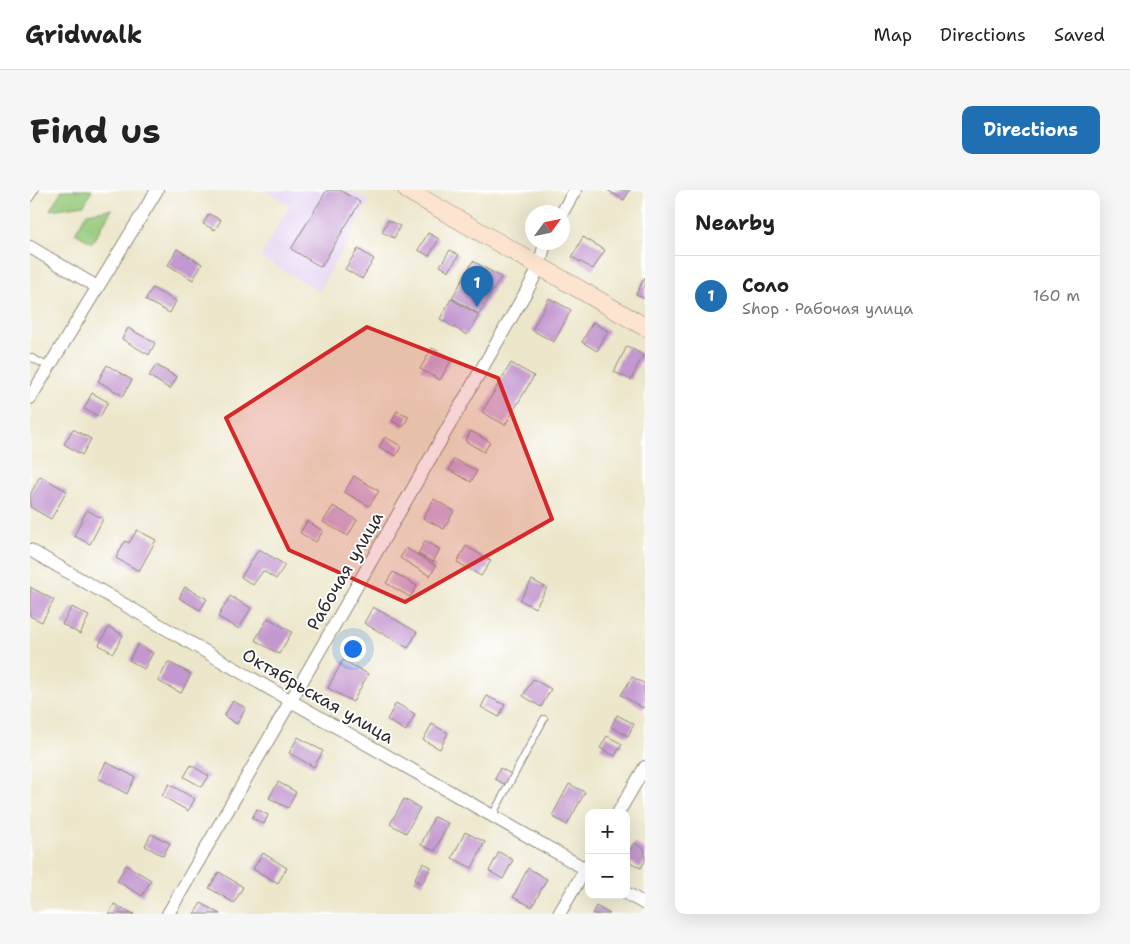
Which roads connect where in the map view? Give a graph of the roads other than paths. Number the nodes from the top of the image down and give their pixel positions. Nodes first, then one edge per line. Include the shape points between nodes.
1 (34, 190) edge
2 (157, 190) edge
3 (408, 190) edge
4 (575, 190) edge
5 (30, 198) edge
6 (567, 205) edge
7 (30, 247) edge
8 (543, 250) edge
9 (540, 267) junction
10 (97, 287) junction
11 (645, 328) edge
12 (30, 357) edge
13 (49, 367) junction
14 (30, 398) edge
15 (30, 550) edge
16 (291, 701) junction
17 (544, 719) dead end
18 (645, 767) edge
19 (620, 809) edge
20 (492, 816) junction
21 (585, 866) edge
22 (585, 873) edge
23 (630, 895) edge
24 (645, 904) edge
25 (168, 914) edge
26 (559, 914) edge

1 - 5 lane
2 - 10 street
3 - 9 street
4 - 6 street
7 - 10 street
8 - 9 street, Рабочая улица
9 - 11 street
9 - 16 street, Рабочая улица
10 - 13 street
12 - 13 lane
13 - 14 street
15 - 16 street, Октябрьская улица
16 - 20 street, Октябрьская улица
16 - 25 street, Рабочая улица
17 - 20 lane
18 - 19 street
20 - 21 street, Октябрьская улица
22 - 26 street
23 - 24 street

